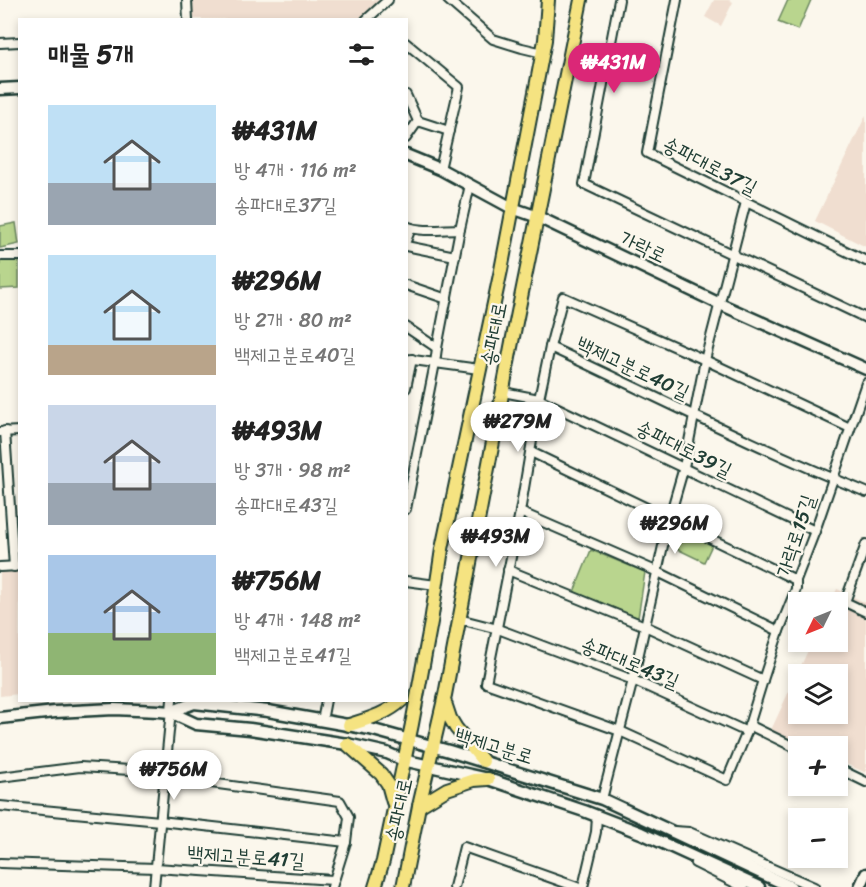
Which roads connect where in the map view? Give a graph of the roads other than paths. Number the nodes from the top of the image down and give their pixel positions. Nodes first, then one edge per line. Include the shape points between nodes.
1 (188, 0) edge
2 (388, 0) edge
3 (448, 0) edge
4 (548, 0) edge
5 (581, 0) edge
6 (620, 0) edge
7 (677, 0) edge
8 (188, 18) edge
9 (372, 18) edge
10 (18, 42) edge
11 (0, 43) edge
12 (408, 45) edge
13 (543, 53) junction
14 (18, 88) edge
15 (0, 89) edge
16 (408, 99) edge
17 (418, 121) junction
18 (449, 131) junction
19 (408, 135) edge
20 (408, 155) edge
21 (440, 169) junction
22 (470, 185) junction
23 (746, 202) junction
24 (512, 208) junction
25 (538, 217) junction
26 (409, 227) edge
27 (460, 229) junction
28 (408, 246) edge
29 (732, 255) junction
30 (0, 256) edge
31 (18, 256) edge
32 (455, 256) junction
33 (866, 261) edge
34 (408, 286) edge
35 (447, 299) junction
36 (720, 304) junction
37 (866, 318) edge
38 (408, 328) edge
39 (550, 347) junction
40 (437, 348) junction
41 (409, 359) edge
42 (705, 360) junction
43 (435, 363) junction
44 (479, 369) junction
45 (866, 369) edge
46 (866, 383) edge
47 (503, 392) junction
48 (539, 399) junction
49 (694, 415) junction
50 (850, 428) junction
51 (2, 431) edge
52 (18, 431) edge
53 (531, 452) junction
54 (684, 467) junction
55 (832, 478) junction
56 (408, 490) edge
57 (866, 492) edge
58 (520, 512) junction
59 (669, 519) junction
60 (815, 531) junction
61 (866, 544) edge
62 (865, 554) edge
63 (17, 566) edge
64 (0, 567) edge
65 (508, 570) junction
66 (658, 572) junction
67 (796, 580) junction
68 (408, 581) edge
69 (436, 585) junction
70 (866, 612) edge
71 (459, 619) junction
72 (645, 626) junction
73 (498, 629) junction
74 (779, 631) junction
75 (420, 678) junction
76 (633, 680) junction
77 (763, 680) junction
78 (408, 693) edge
79 (444, 700) junction
80 (326, 702) edge
81 (400, 702) edge
82 (171, 706) edge
83 (0, 718) edge
84 (322, 721) junction
85 (349, 725) junction
86 (748, 729) junction
87 (620, 731) junction
88 (407, 740) junction
89 (347, 744) junction
90 (788, 745) edge
91 (433, 747) junction
92 (403, 760) junction
93 (483, 761) junction
94 (429, 765) junction
95 (164, 771) junction
96 (848, 773) edge
97 (0, 777) edge
98 (488, 779) junction
99 (866, 782) edge
100 (602, 799) junction
101 (0, 806) edge
102 (394, 806) junction
103 (419, 807) junction
104 (597, 816) junction
105 (160, 820) junction
106 (672, 831) junction
107 (346, 842) junction
108 (667, 844) junction
109 (0, 862) edge
110 (156, 868) junction
111 (866, 874) edge
112 (332, 883) edge
113 (154, 887) edge
114 (375, 887) edge
115 (403, 887) edge
116 (454, 887) edge
117 (577, 887) edge
118 (583, 887) edge
119 (743, 887) edge
120 (759, 887) edge
121 (791, 887) edge
122 (814, 887) edge
123 (860, 887) edge

1 - 8 street
2 - 9 street
3 - 13 street via 493,39
4 - 13 main road, 송파대로
5 - 25 main road, 송파대로
6 - 29 street via 584,184
7 - 23 street, 송파대로37길 via 647,153
10 - 11 street
12 - 18 street via 459,87
13 - 24 main road, 송파대로
14 - 15 main road
16 - 17 street
17 - 18 street
17 - 19 street
18 - 21 street
20 - 21 main road, 가락로
21 - 22 main road, 가락로
22 - 24 main road, 가락로
22 - 27 street
23 - 29 street, 백제고분로40길
23 - 33 street, 송파대로37길
24 - 25 main road, 가락로
24 - 44 main road, 송파대로
25 - 36 main road, 가락로
25 - 47 main road, 송파대로
26 - 27 street
27 - 32 street
28 - 32 street
29 - 36 street, 백제고분로40길
29 - 37 street
30 - 31 street
32 - 35 street
34 - 35 street
35 - 40 street
36 - 42 street, 백제고분로40길
36 - 45 main road, 가락로
38 - 40 street
39 - 42 street, 백제고분로40길 via 563,297
39 - 48 street
39 - 49 street, 백제고분로40길
40 - 43 street
41 - 43 street
42 - 49 street, 백제고분로40길
42 - 50 street, 백제고분로40길
43 - 44 street
43 - 56 street
44 - 69 main road, 송파대로
46 - 50 street, 가락로15길
47 - 48 street, 송파대로39길
47 - 71 main road, 송파대로
48 - 53 street
48 - 54 street, 송파대로39길
49 - 54 street, 백제고분로40길
49 - 55 street, 백제고분로40길
50 - 55 street, 가락로15길
51 - 52 street
51 - 63 street
53 - 58 street
53 - 59 street
54 - 59 street, 백제고분로40길
54 - 60 street, 송파대로39길
55 - 57 street, 백제고분로40길
55 - 60 street, 가락로15길
58 - 65 street
58 - 66 street
59 - 66 street, 백제고분로40길
59 - 67 street
60 - 67 street, 가락로15길
61 - 62 street
62 - 70 street via 846,602
63 - 64 street
65 - 72 street
65 - 73 street
66 - 72 street, 백제고분로40길
66 - 74 street
67 - 74 street, 가락로15길
68 - 69 street
69 - 75 main road, 송파대로
71 - 73 street, 송파대로43길
71 - 79 main road, 송파대로
72 - 76 street, 백제고분로40길
72 - 77 street
73 - 76 street, 송파대로43길
73 - 87 street via 486,683
74 - 77 street, 가락로15길
75 - 78 main road
75 - 88 main road, 송파대로
76 - 86 street, 송파대로43길
76 - 87 street, 백제고분로40길
77 - 86 street, 가락로15길
79 - 91 main road, 송파대로
79 - 93 main road via 456,728
80 - 84 street
81 - 85 main road via 380,715
82 - 83 main road, 백제고분로
82 - 84 main road, 백제고분로 via 206,703
82 - 89 main road, 백제고분로 via 196,724
82 - 95 street
84 - 85 main road, 백제고분로
85 - 88 main road, 백제고분로
86 - 87 street via 727,780
86 - 90 street, 송파대로43길
87 - 100 street, 백제고분로40길
88 - 91 main road, 백제고분로
88 - 92 main road, 송파대로
89 - 92 main road, 백제고분로
89 - 102 main road via 381,774
91 - 93 main road, 백제고분로
91 - 94 main road, 송파대로
92 - 94 main road, 백제고분로
92 - 102 main road, 송파대로
93 - 100 main road, 백제고분로
94 - 98 main road, 백제고분로
94 - 103 main road, 송파대로
95 - 97 street via 80,767
95 - 105 street
95 - 107 street via 175,778 340,801 349,817
96 - 99 street
98 - 103 main road via 447,789
98 - 104 main road, 백제고분로
100 - 106 main road, 백제고분로
101 - 105 street, 백제고분로41길
102 - 114 main road, 송파대로
103 - 115 main road, 송파대로
104 - 108 main road, 백제고분로
104 - 118 street
105 - 107 street, 백제고분로41길
105 - 110 street
106 - 121 main road, 백제고분로
106 - 122 street via 689,832
107 - 112 street
108 - 119 street via 679,855
108 - 120 main road, 백제고분로
109 - 110 street, 백제고분로41길
110 - 112 street, 백제고분로41길
110 - 113 street
111 - 123 main road
116 - 117 street via 464,847

